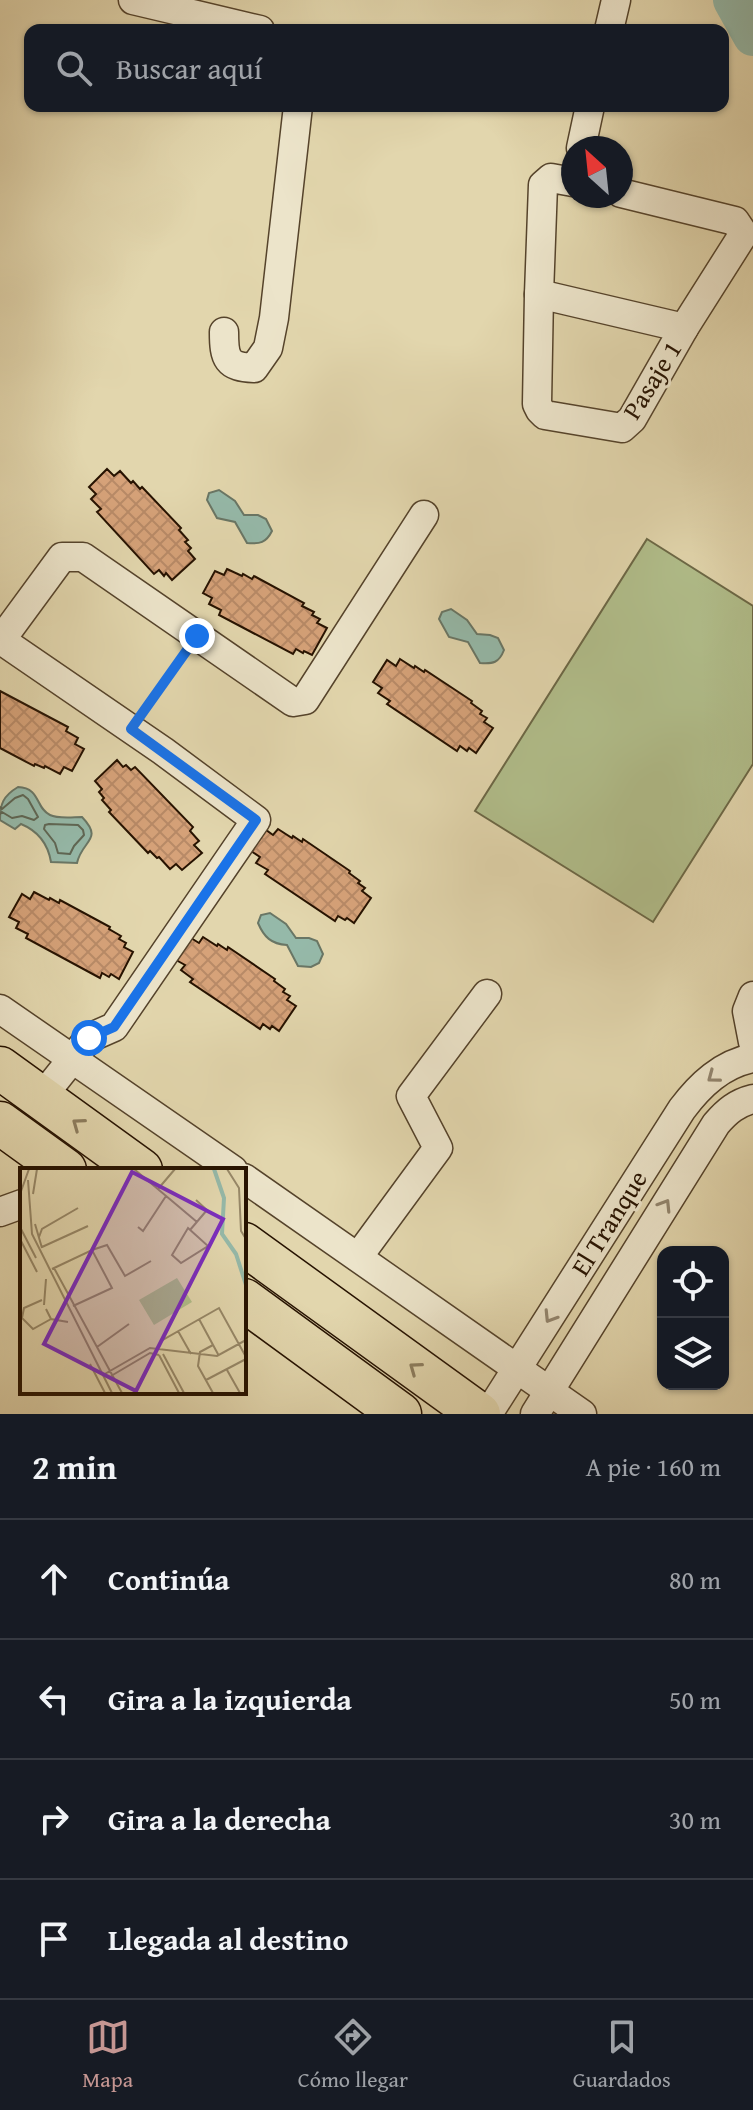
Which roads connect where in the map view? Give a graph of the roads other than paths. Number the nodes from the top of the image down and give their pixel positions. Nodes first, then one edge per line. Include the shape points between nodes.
1 (133, 0) edge
2 (616, 0) edge
3 (233, 12) edge
4 (251, 24) edge
5 (610, 24) edge
6 (297, 112) edge
7 (586, 112) edge
8 (583, 136) edge
9 (561, 180) edge
10 (633, 196) edge
11 (539, 294) junction
12 (684, 328) junction
13 (224, 332) dead end
14 (424, 515) dead end
15 (0, 641) edge
16 (487, 994) dead end
17 (753, 996) edge
18 (0, 1009) edge
19 (753, 1042) edge
20 (753, 1058) edge
21 (73, 1060) junction
22 (0, 1068) edge
23 (41, 1098) junction
24 (753, 1099) edge
25 (0, 1123) edge
26 (62, 1168) edge
27 (134, 1168) edge
28 (230, 1168) edge
29 (246, 1179) edge
30 (20, 1205) edge
31 (0, 1212) edge
32 (246, 1245) edge
33 (358, 1257) junction
34 (246, 1301) edge
35 (315, 1352) junction
36 (518, 1367) junction
37 (542, 1402) edge
38 (377, 1414) edge
39 (400, 1414) edge
40 (479, 1414) edge
41 (488, 1414) edge
42 (582, 1414) edge

1 - 3 street
2 - 5 street
3 - 4 street
6 - 13 street via 274,318 268,348 254,368 237,367 228,360
7 - 8 street
9 - 11 street, Pasaje 1 via 551,178 543,185
10 - 12 street, Pasaje 1 via 735,221 741,230 741,238
11 - 12 street
11 - 12 street, Pasaje 1 via 537,404 545,415 627,425
14 - 15 street via 305,700 293,702 83,557 62,557
15 - 21 street via 256,820 114,1027 89,1038
16 - 33 street via 411,1096 438,1148
17 - 19 street via 747,1011
18 - 21 street
20 -> 36 street, El Tranque via 718,1073 682,1109
21 - 23 street
21 - 28 street
22 - 23 highway
27 -> 23 highway
37 -> 24 street, El Tranque via 716,1124 730,1109
25 - 26 highway
29 - 33 street
30 - 31 street
40 -> 32 highway
33 - 36 street
34 - 35 highway
35 - 38 street
35 - 39 highway
36 - 37 street
36 - 41 street, El Tranque
37 - 42 street

